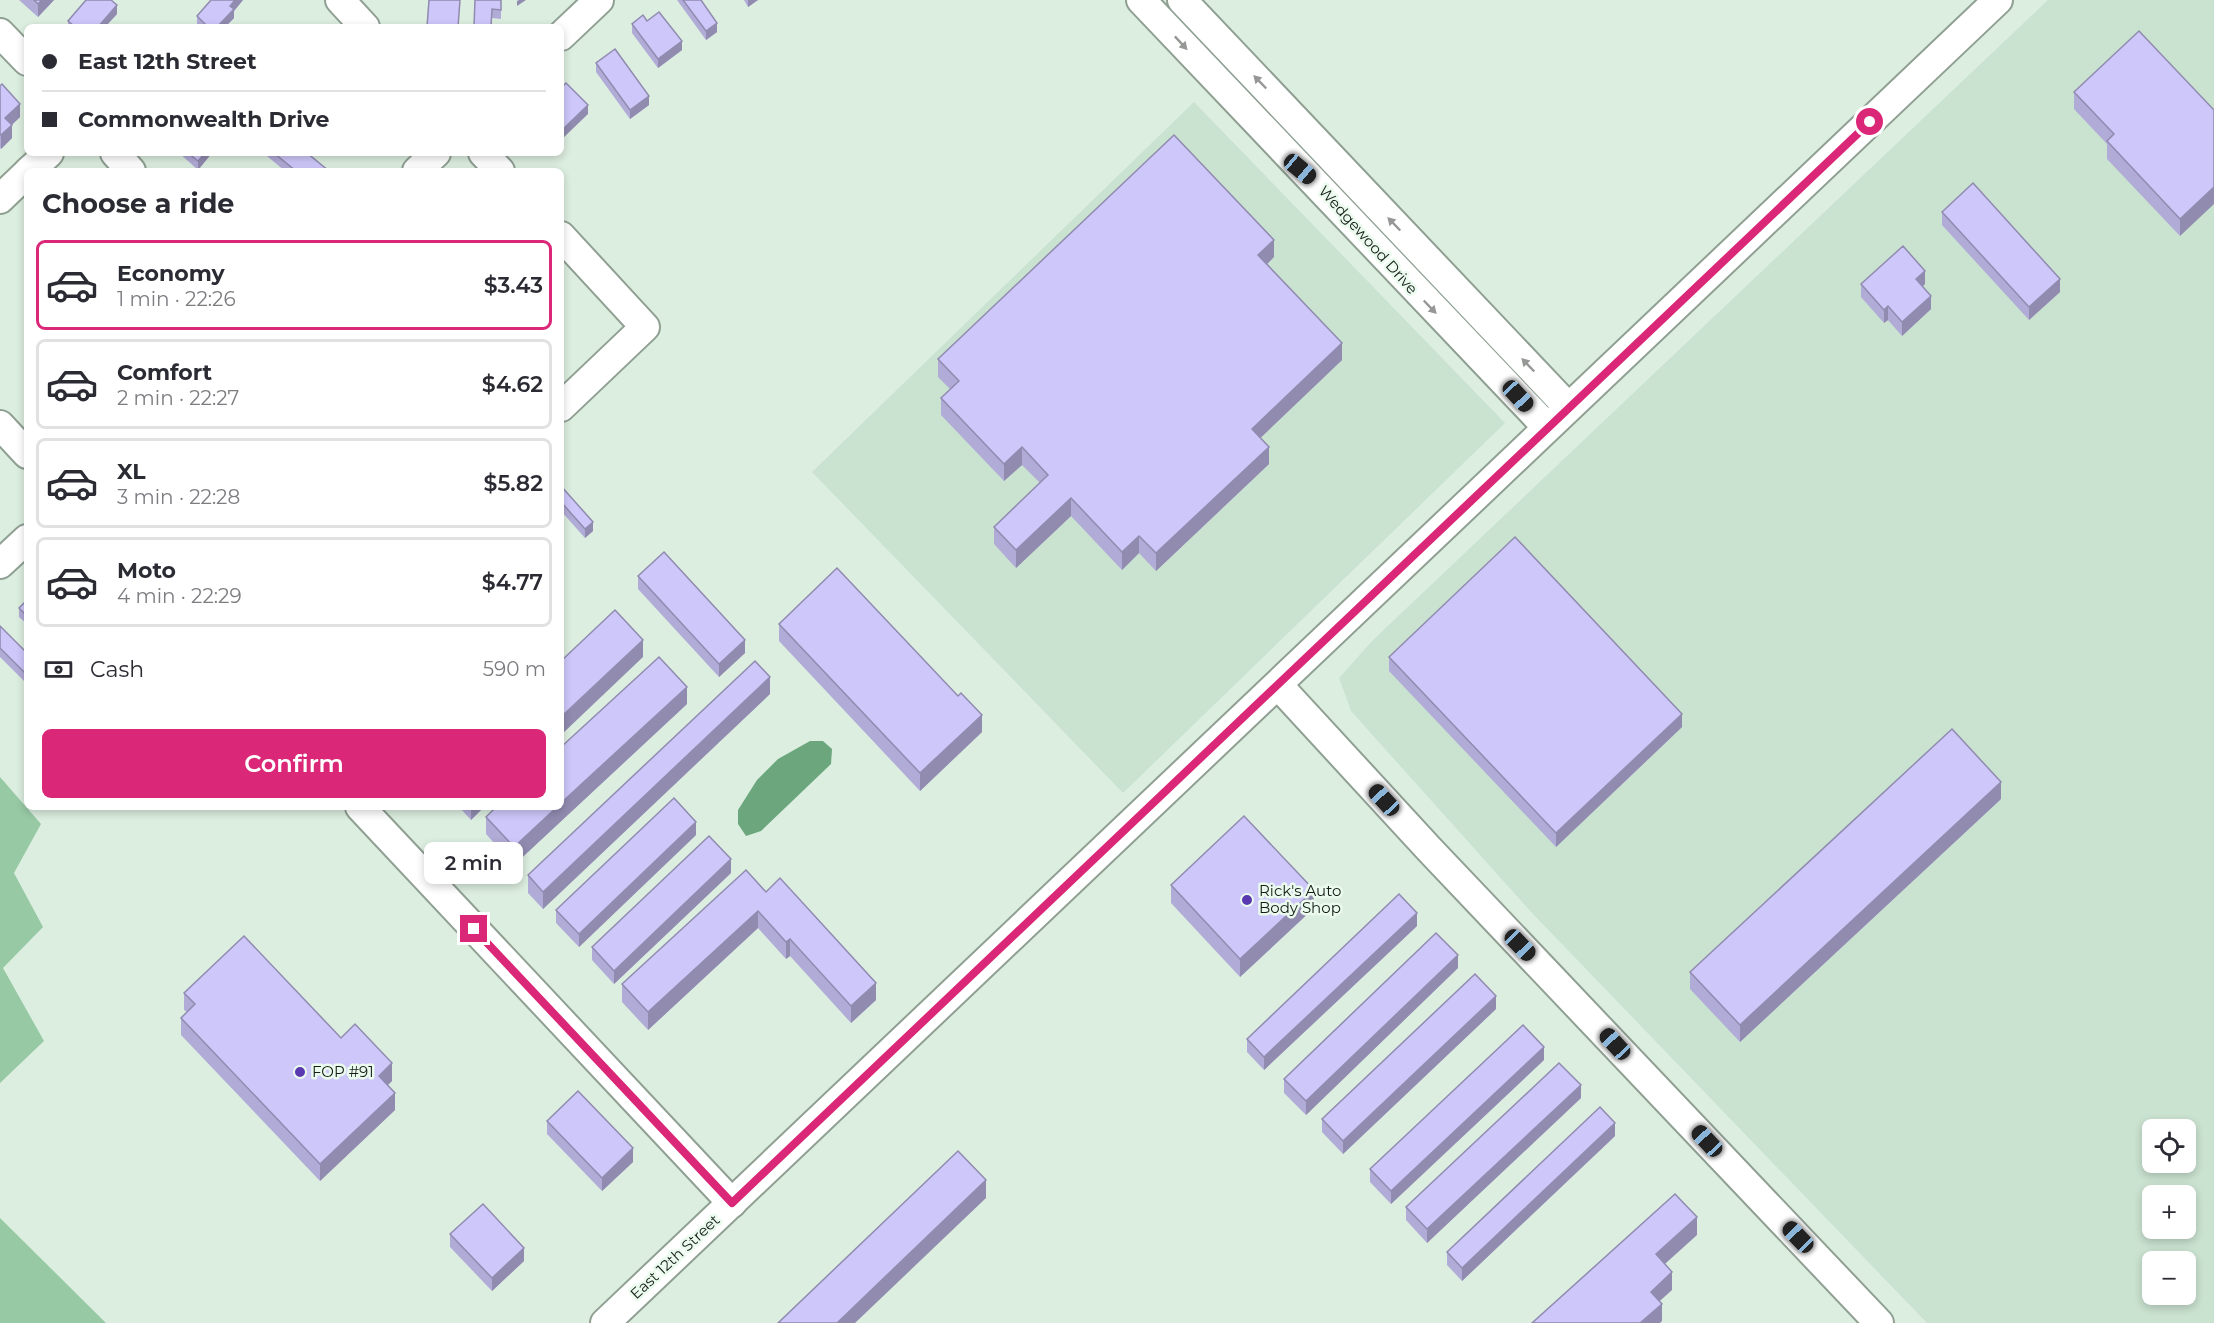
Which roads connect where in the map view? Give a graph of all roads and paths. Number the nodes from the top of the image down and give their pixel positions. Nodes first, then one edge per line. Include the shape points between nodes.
1 (340, 0) edge
2 (599, 0) edge
3 (1141, 0) edge
4 (1182, 0) edge
5 (1998, 0) edge
6 (363, 24) edge
7 (0, 33) edge
8 (564, 33) edge
9 (24, 58) edge
10 (46, 156) edge
11 (117, 156) edge
12 (433, 156) edge
13 (486, 156) edge
14 (32, 168) edge
15 (128, 168) edge
16 (420, 168) edge
17 (497, 168) edge
18 (24, 176) edge
19 (0, 199) edge
20 (564, 239) edge
21 (564, 404) edge
22 (1568, 407) junction
23 (0, 425) edge
24 (1547, 427) junction
25 (24, 451) edge
26 (24, 542) edge
27 (0, 564) edge
28 (1278, 685) junction
29 (363, 810) edge
30 (732, 1203) junction
31 (605, 1323) edge
32 (1879, 1323) edge

1 - 6 street
2 - 8 street
3 -> 24 street, Wedgewood Drive
22 -> 4 street, Wedgewood Drive
5 - 22 street, East 12th Street
7 - 9 street
10 - 14 street
11 - 15 street
12 - 16 street
13 - 17 street
18 - 19 street
20 - 21 street via 645,327
22 - 24 street, East 12th Street
23 - 25 street
24 - 28 street, East 12th Street
26 - 27 street
28 - 30 street, East 12th Street
28 - 32 street
29 - 30 street
30 - 31 street, East 12th Street

